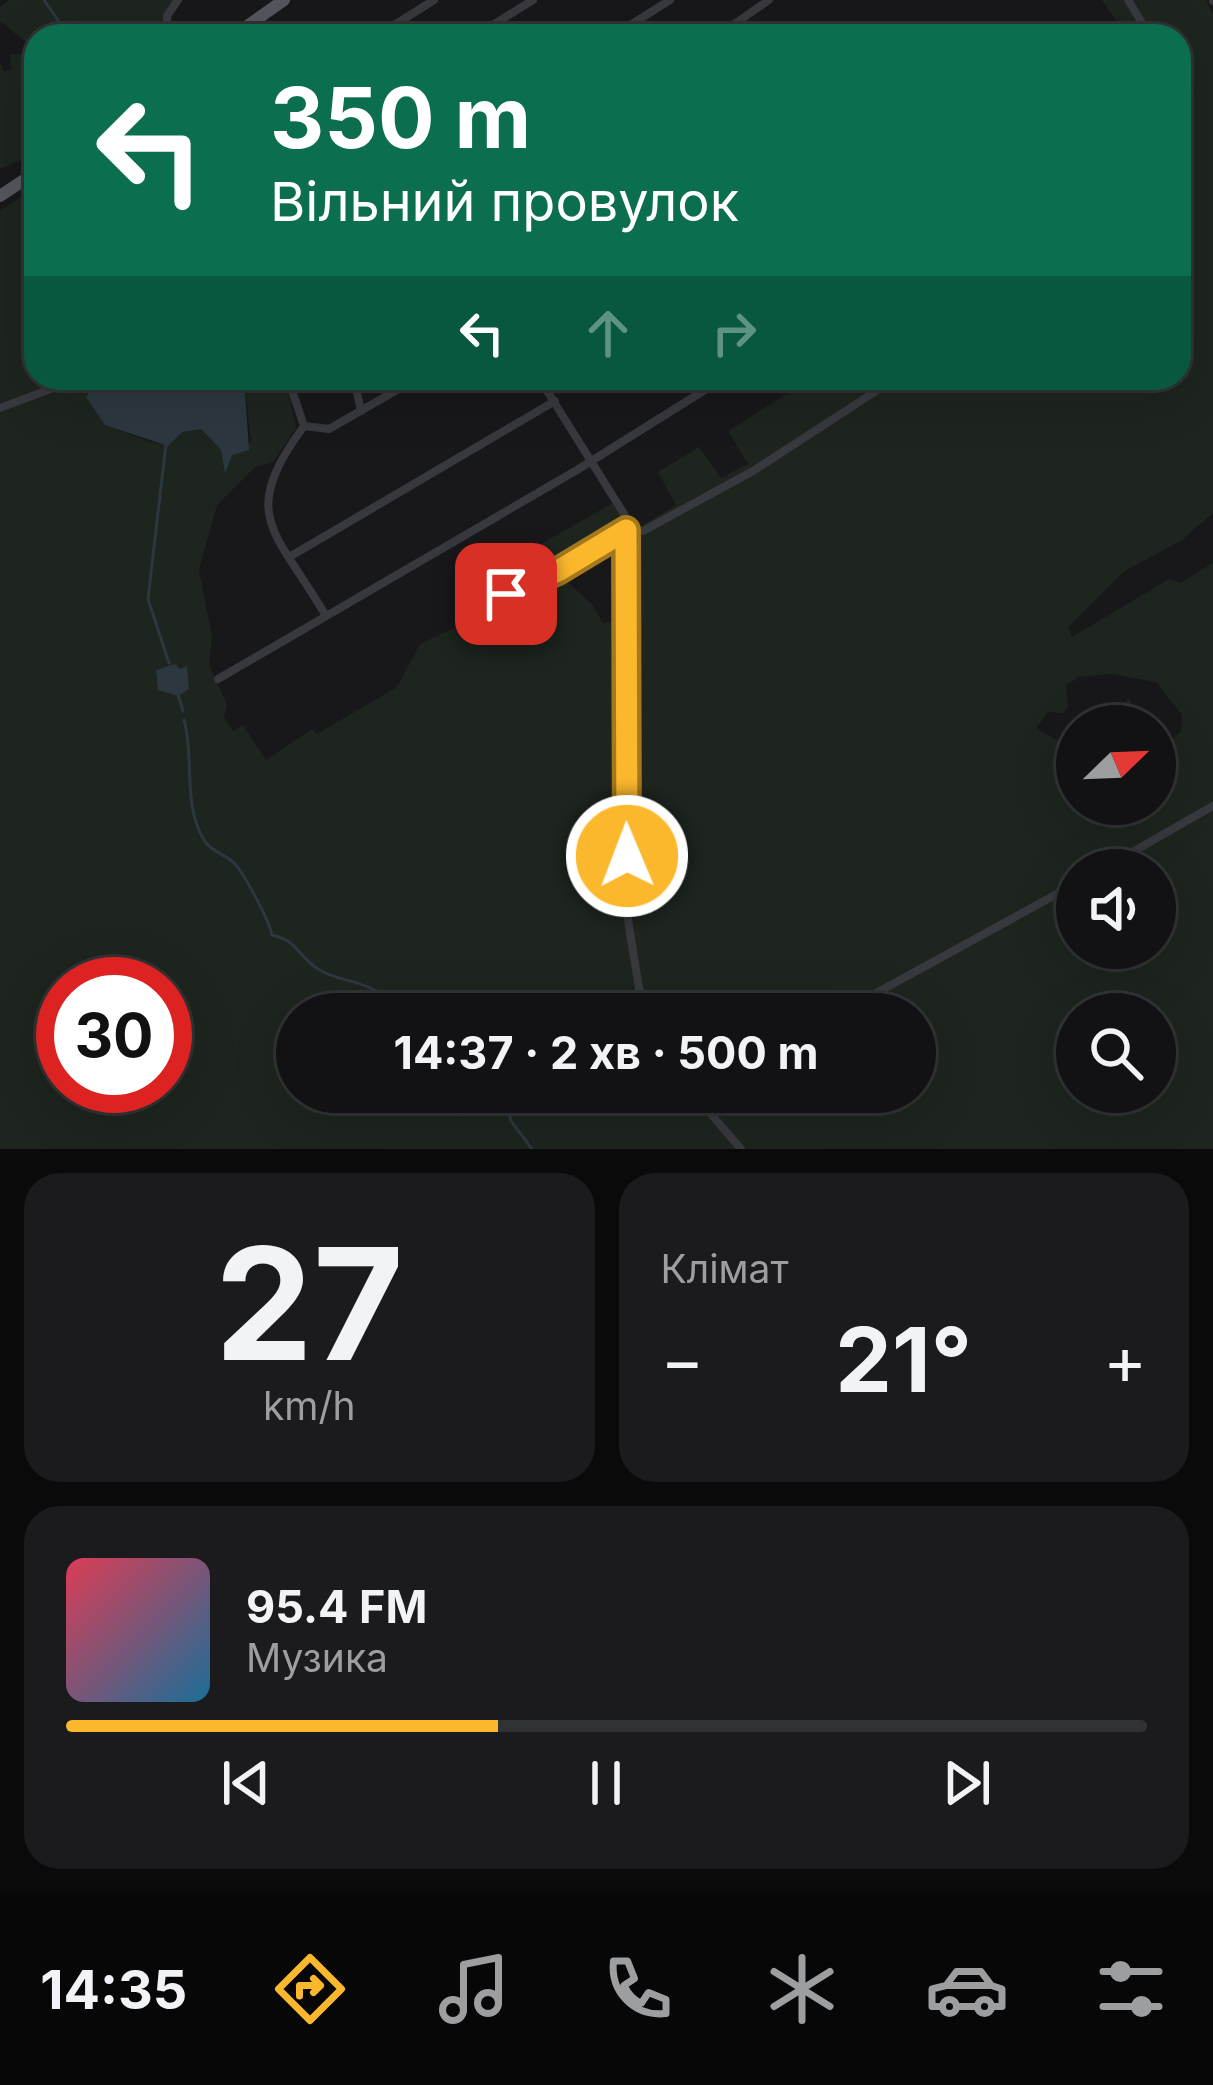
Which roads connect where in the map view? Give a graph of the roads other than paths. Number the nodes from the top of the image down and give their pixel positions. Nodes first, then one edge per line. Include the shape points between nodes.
1 (284, 0) edge
2 (434, 0) edge
3 (533, 0) edge
4 (670, 0) edge
5 (769, 0) edge
6 (250, 24) edge
7 (395, 24) edge
8 (494, 24) edge
9 (632, 24) edge
10 (734, 24) edge
11 (48, 390) edge
12 (292, 390) edge
13 (357, 390) edge
14 (398, 390) edge
15 (547, 390) edge
16 (705, 390) edge
17 (878, 390) edge
18 (555, 401) junction
19 (0, 408) edge
20 (362, 411) junction
21 (304, 426) junction
22 (593, 459) junction
23 (626, 530) junction
24 (291, 556) junction
25 (506, 594) dead end
26 (326, 616) junction
27 (218, 679) dead end
28 (1213, 806) edge
29 (1138, 849) edge
30 (1056, 895) edge
31 (641, 993) edge
32 (876, 993) edge
33 (710, 1113) edge
34 (741, 1149) edge

1 - 6 main road
2 - 7 street
3 - 8 street
4 - 9 street
5 - 10 street
11 - 19 street
12 - 21 street
13 - 20 street
14 - 20 street
15 - 18 street
16 - 22 street
17 - 23 street via 753,472 643,531
18 - 22 street
18 - 24 street
20 - 21 street via 328,429
21 - 24 street via 264,501
22 - 23 street
22 - 26 street
23 - 25 street
23 - 31 street via 628,920
24 - 26 street
26 - 27 street
28 - 29 street
30 - 32 street
33 - 34 street

